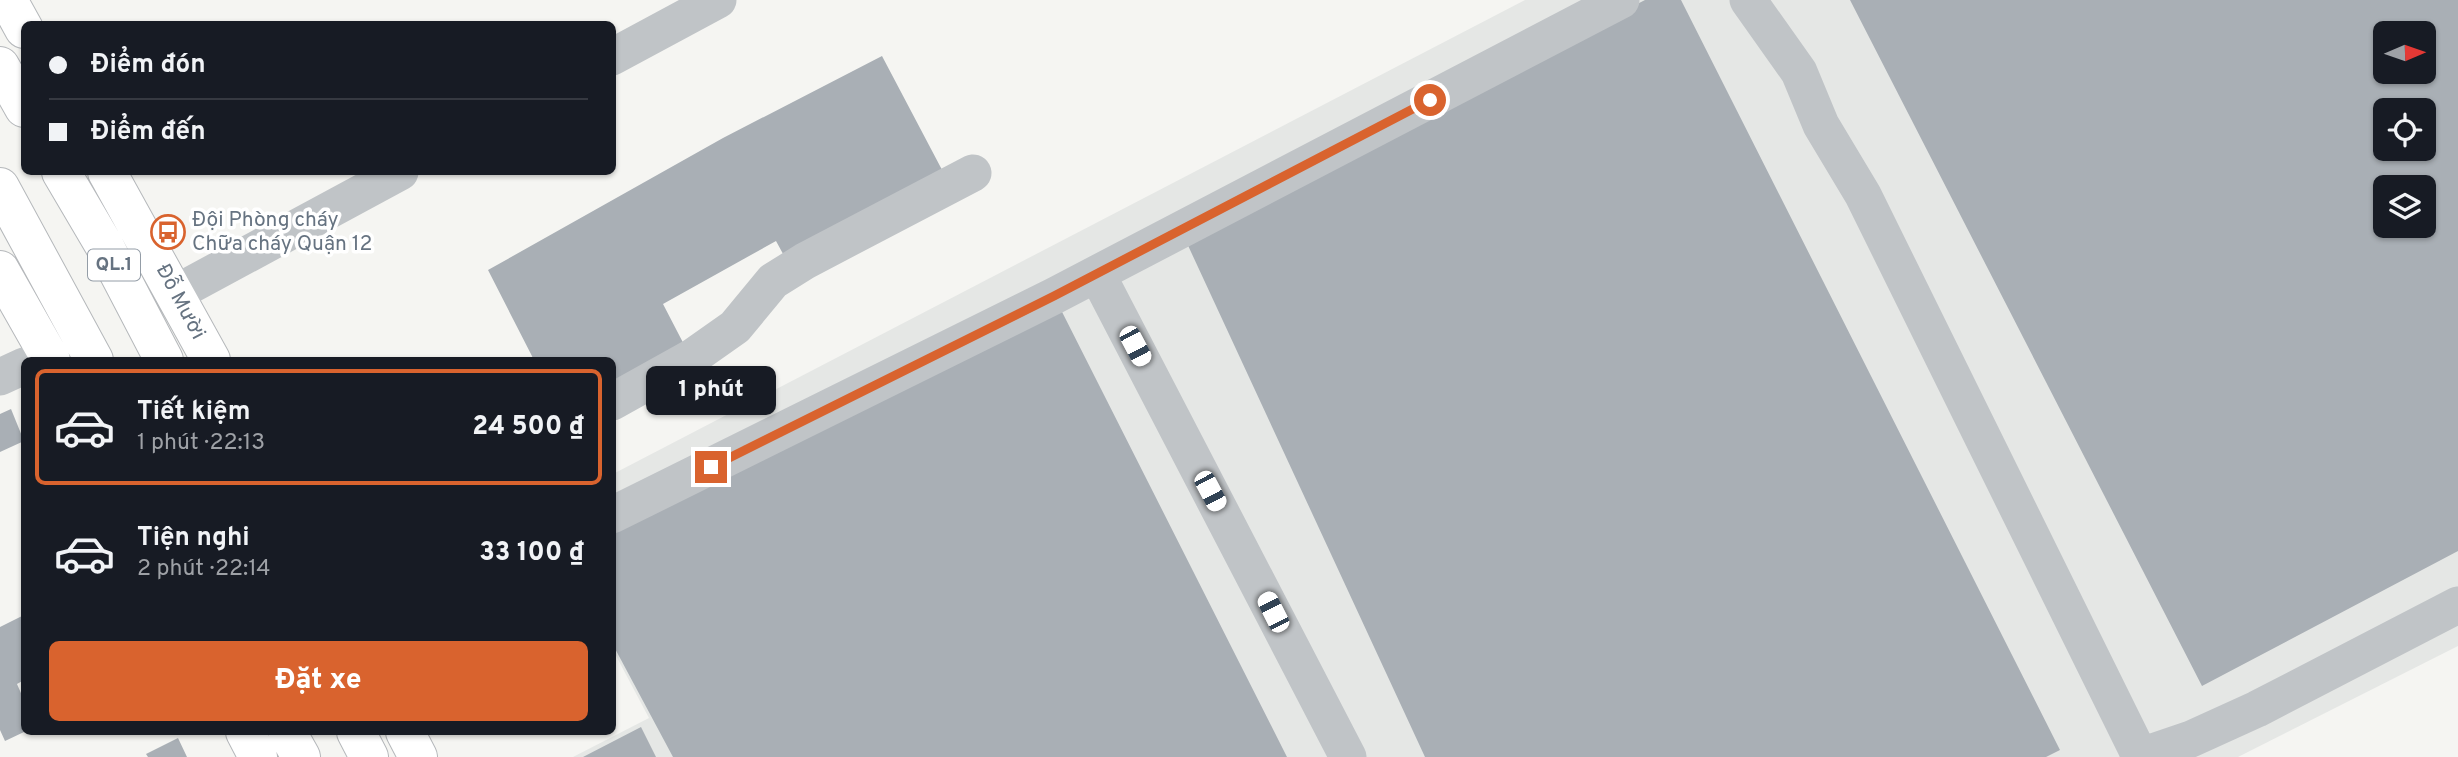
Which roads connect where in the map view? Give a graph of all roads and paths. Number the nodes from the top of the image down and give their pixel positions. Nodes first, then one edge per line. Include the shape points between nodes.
1 (8, 0) edge
2 (718, 0) edge
3 (1621, 0) edge
4 (1748, 0) edge
5 (21, 24) edge
6 (616, 55) edge
7 (0, 66) edge
8 (21, 103) edge
9 (973, 173) dead end
10 (63, 175) edge
11 (109, 175) edge
12 (394, 175) edge
13 (0, 187) edge
14 (0, 270) edge
15 (1097, 274) junction
16 (176, 293) junction
17 (39, 357) edge
18 (92, 357) edge
19 (162, 357) edge
20 (209, 357) edge
21 (21, 368) edge
22 (0, 377) edge
23 (616, 400) edge
24 (616, 513) edge
25 (2458, 605) edge
26 (247, 735) edge
27 (289, 735) edge
28 (358, 735) edge
29 (407, 735) edge
30 (258, 757) edge
31 (300, 757) edge
32 (369, 757) edge
33 (418, 757) edge
34 (1348, 757) edge
35 (2139, 757) edge

1 - 5 highway
2 - 6 lane
3 - 15 lane
4 - 35 lane via 1799,72 1821,125 1863,195
7 - 8 highway
9 - 23 lane via 805,261 774,281 735,327
10 - 19 highway, Đỗ Mười / QL.1
11 - 16 highway, Đỗ Mười / QL.1
12 - 16 lane
13 - 18 highway, QL.1
14 - 17 highway
15 - 24 lane
15 - 34 lane
16 - 20 highway, Đỗ Mười / QL.1
21 - 22 lane
25 - 35 lane via 2257,709
26 - 30 highway
27 - 31 highway
28 - 32 highway
29 - 33 highway

